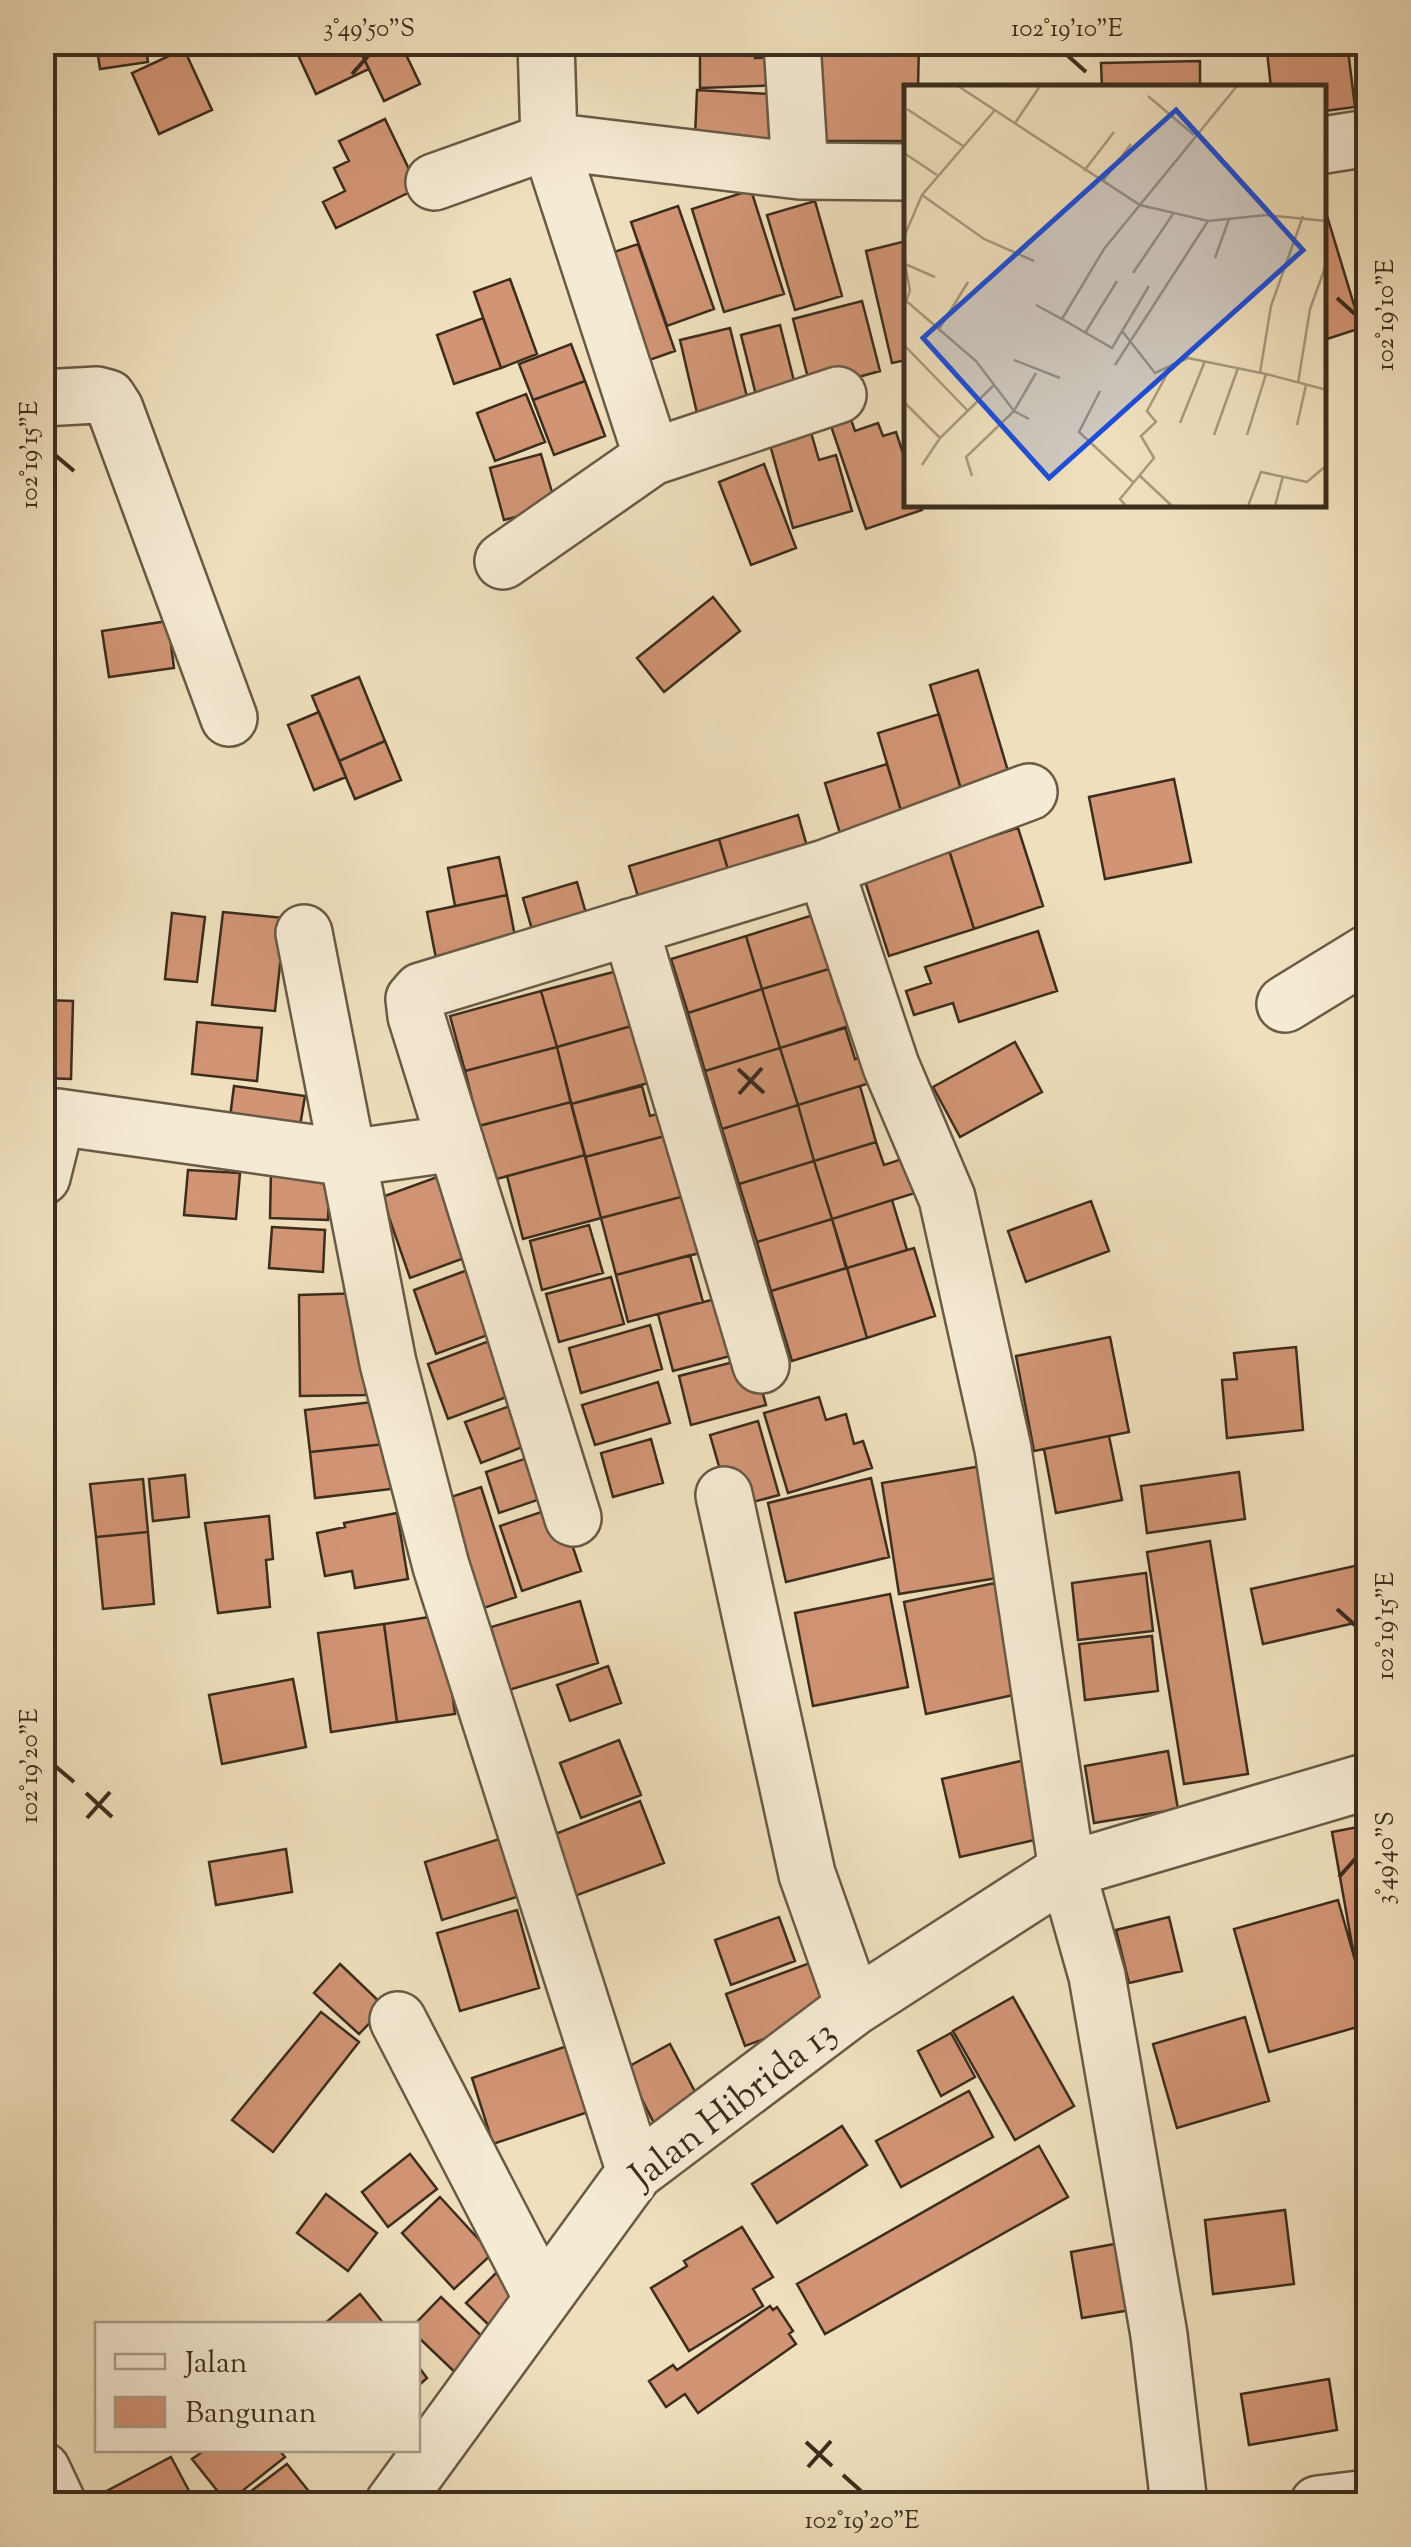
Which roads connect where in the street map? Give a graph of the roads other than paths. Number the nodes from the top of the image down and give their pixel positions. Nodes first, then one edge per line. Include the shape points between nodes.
1 (546, 42) edge
2 (792, 42) edge
3 (1368, 138) edge
4 (549, 141) junction
5 (1326, 144) edge
6 (800, 171) junction
7 (904, 172) edge
8 (434, 182) dead end
9 (838, 395) dead end
10 (42, 398) edge
11 (652, 457) junction
12 (503, 561) dead end
13 (229, 718) dead end
14 (1029, 792) dead end
15 (824, 868) junction
16 (630, 926) junction
17 (304, 934) dead end
18 (1368, 952) edge
19 (1285, 1004) dead end
20 (456, 1143) junction
21 (348, 1158) junction
22 (42, 1177) edge
23 (761, 1365) dead end
24 (724, 1496) dead end
25 (573, 1518) dead end
26 (1368, 1781) edge
27 (1067, 1870) junction
28 (854, 2007) junction
29 (398, 2020) dead end
30 (635, 2172) junction
31 (542, 2298) junction
32 (42, 2470) edge
33 (1368, 2498) edge
34 (58, 2504) edge
35 (393, 2504) edge
36 (1179, 2504) edge
37 (1318, 2504) edge

1 - 4 street
2 - 6 street
3 - 5 street
4 - 6 street
4 - 8 street
4 - 11 street
6 - 7 street
9 - 11 street
10 - 13 street via 108,398
11 - 12 street
14 - 15 street
15 - 16 street
15 - 27 street via 892,1066 947,1198 1004,1449
16 - 20 street via 421,990 414,999 416,1016
16 - 23 street
17 - 21 street
18 - 19 street
20 - 21 street
20 - 25 street
21 - 22 street via 56,1116
21 - 30 street via 388,1363 441,1566
24 - 28 street via 807,1874
26 - 27 street, Jalan Hibrida 13
27 - 28 street, Jalan Hibrida 13
27 - 36 street via 1097,1976 1159,2334
28 - 30 street, Jalan Hibrida 13
29 - 31 street
30 - 31 street, Jalan Hibrida 13
31 - 35 street, Jalan Hibrida 13
32 - 34 street
33 - 37 street

